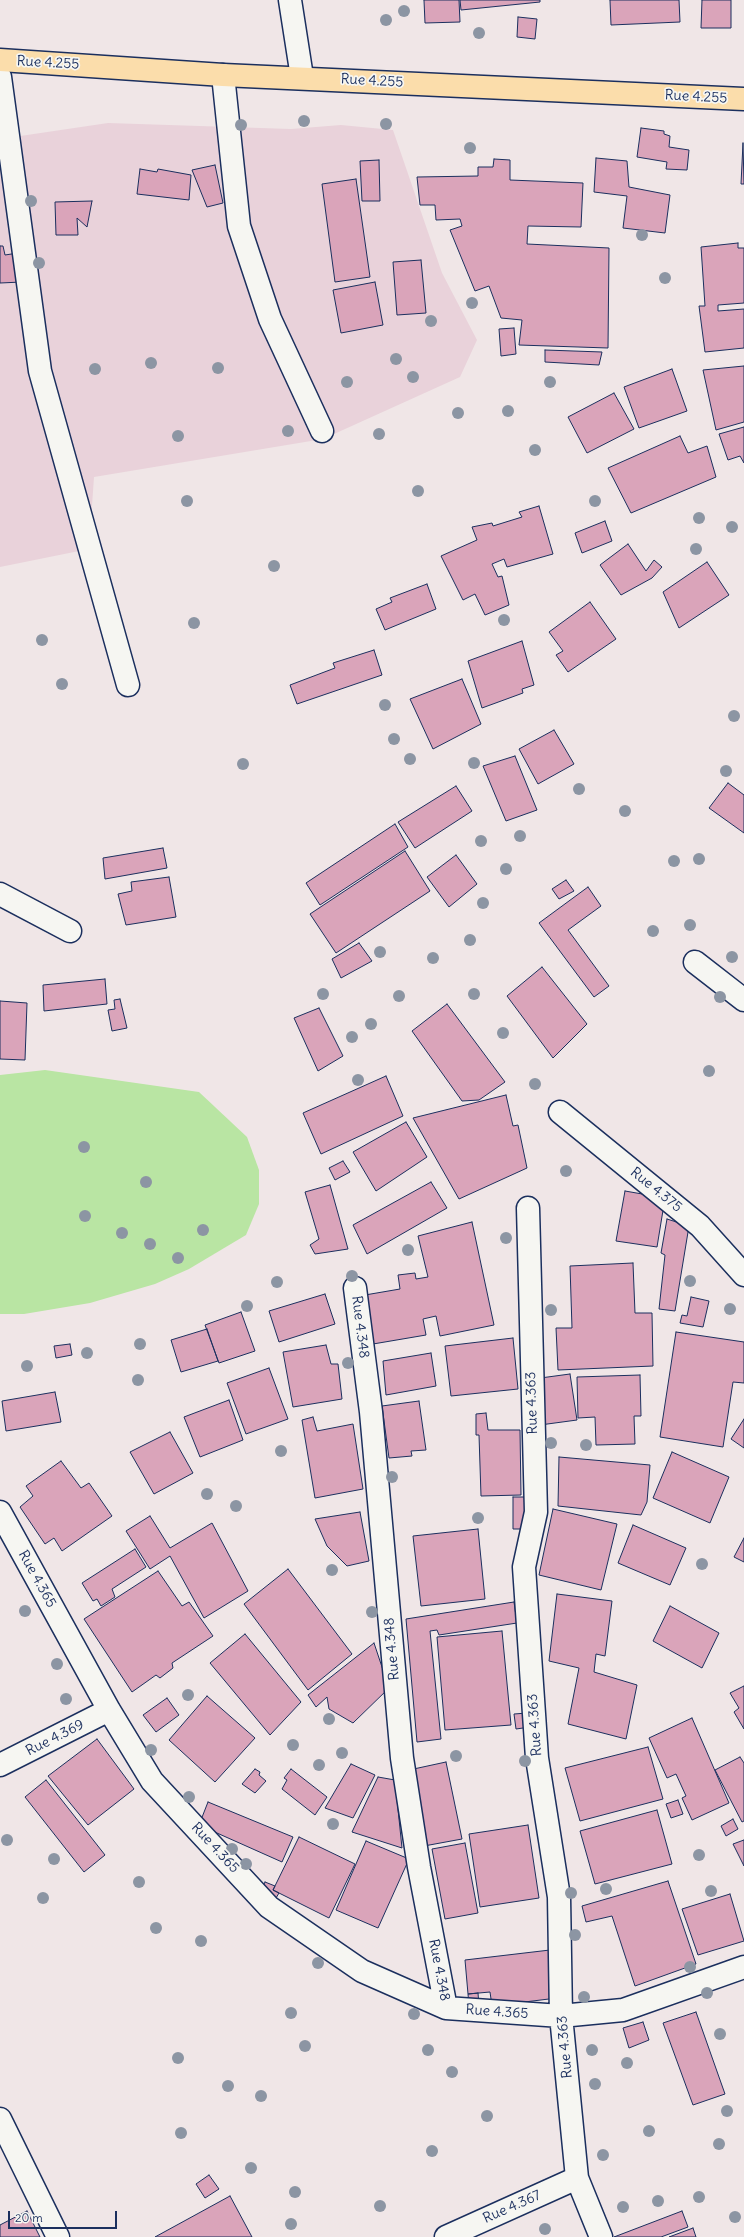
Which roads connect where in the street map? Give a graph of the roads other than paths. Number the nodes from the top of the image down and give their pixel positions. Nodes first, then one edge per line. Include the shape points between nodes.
1 (290, 0) edge
2 (0, 60) edge
3 (223, 75) junction
4 (0, 77) edge
5 (302, 77) junction
6 (744, 99) edge
7 (322, 431) dead end
8 (128, 685) dead end
9 (0, 894) edge
10 (70, 931) dead end
11 (695, 962) dead end
12 (744, 1000) edge
13 (560, 1112) dead end
14 (528, 1208) dead end
15 (744, 1276) edge
16 (355, 1288) dead end
17 (0, 1512) edge
18 (109, 1710) junction
19 (0, 1765) edge
20 (744, 1967) edge
21 (446, 2008) junction
22 (561, 2016) junction
23 (0, 2119) edge
24 (577, 2178) junction
25 (58, 2237) edge
26 (446, 2237) edge
27 (601, 2237) edge

1 - 5 street
2 - 3 highway, Rue 4.255
3 - 5 highway, Rue 4.255
3 - 7 street via 239,226 270,319
4 - 8 street via 40,371
5 - 6 highway, Rue 4.255
9 - 10 street
11 - 12 street
13 - 15 street, Rue 4.375 via 700,1226
14 - 22 street, Rue 4.363 via 536,1512 524,1567 537,1758 559,1896
16 - 21 street, Rue 4.348 via 371,1412 402,1758 419,1868
17 - 18 street, Rue 4.365
18 - 19 street, Rue 4.369
18 - 21 street, Rue 4.365 via 152,1781 269,1907 362,1971
20 - 22 street, Rue 4.365 via 623,2010
21 - 22 street, Rue 4.365
22 - 24 street, Rue 4.363
23 - 25 street
24 - 26 street, Rue 4.367
24 - 27 street, Rue 4.363

